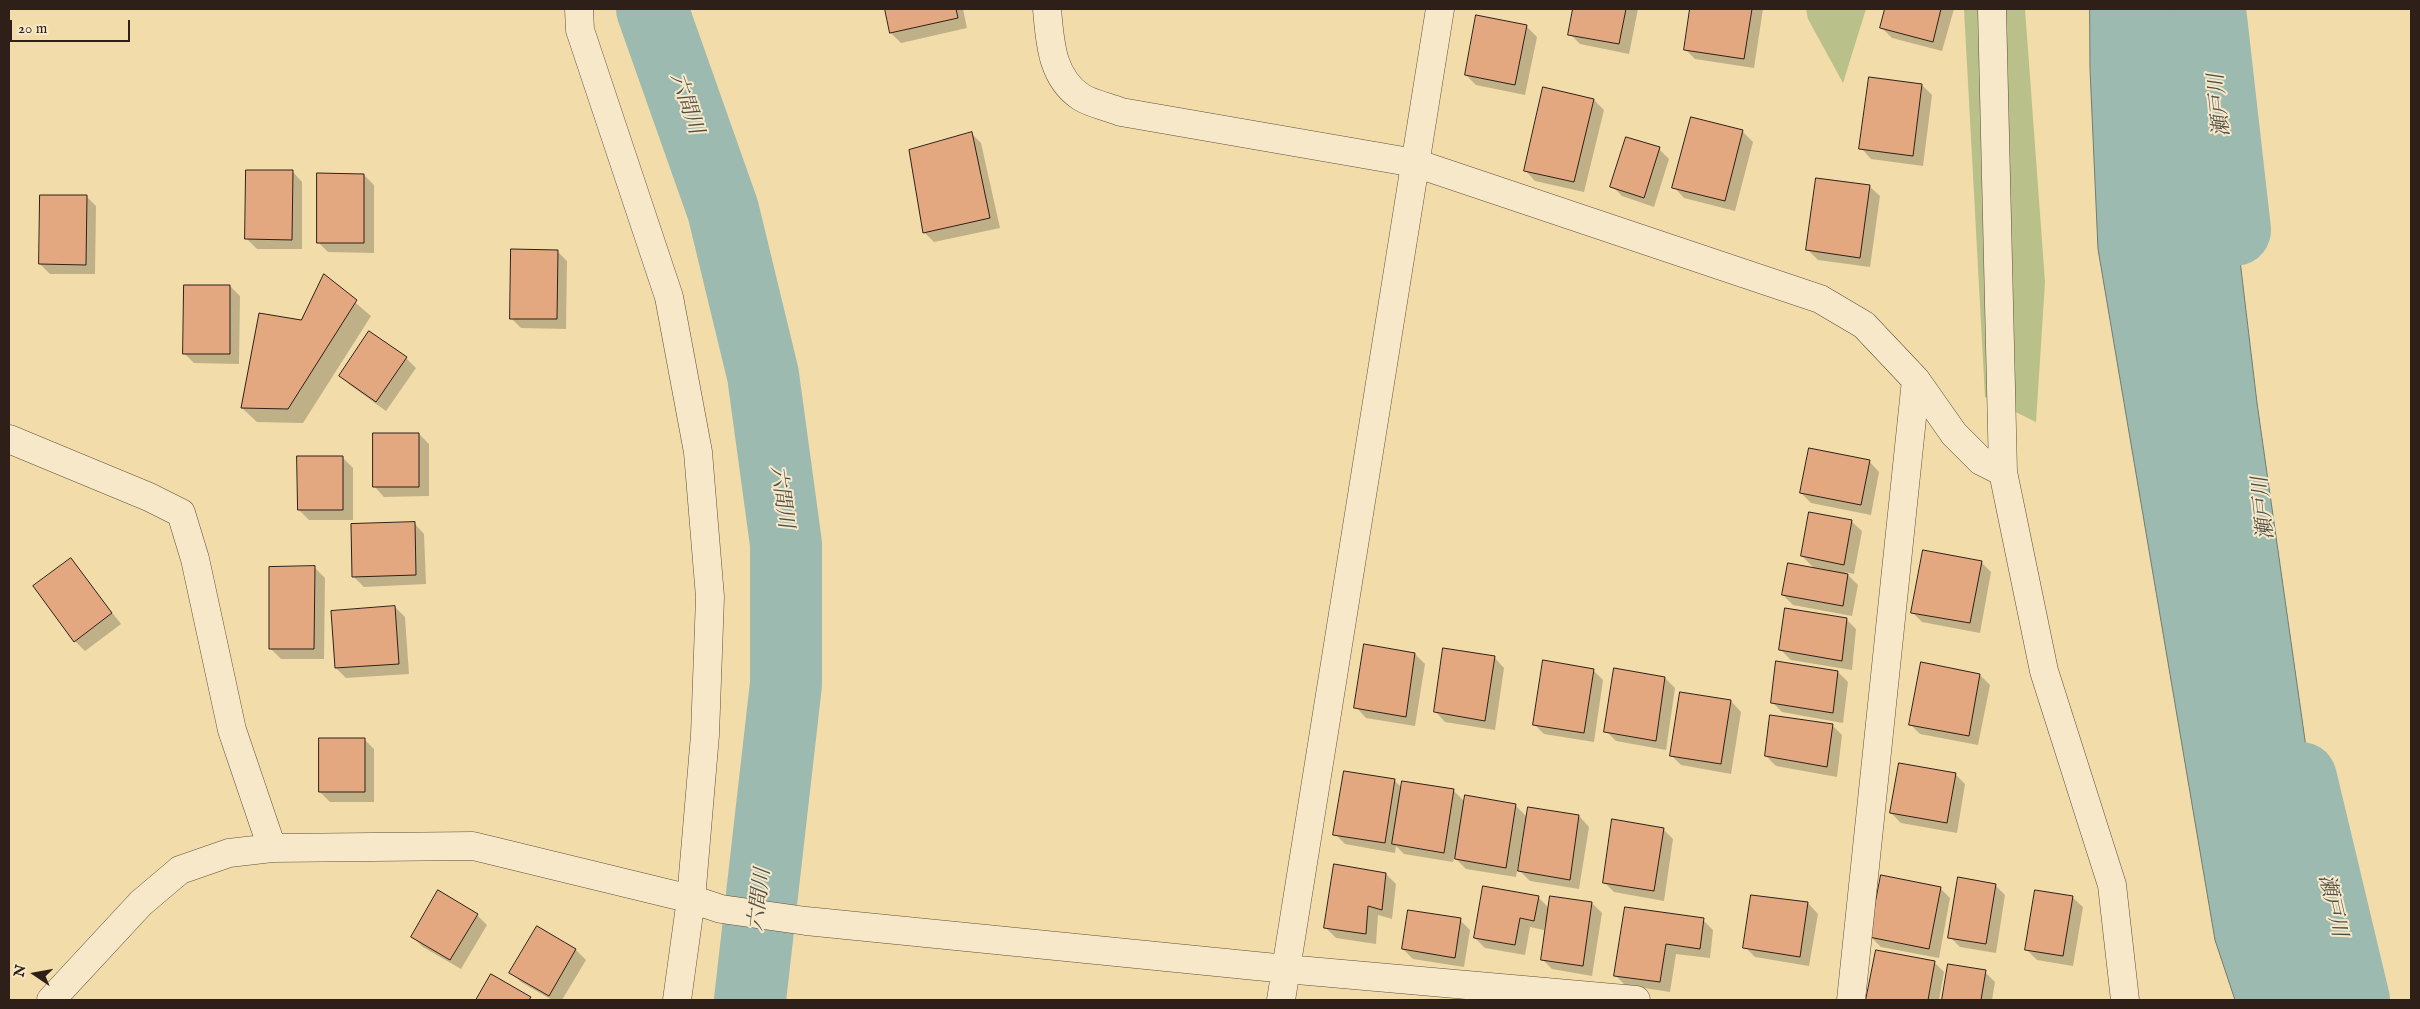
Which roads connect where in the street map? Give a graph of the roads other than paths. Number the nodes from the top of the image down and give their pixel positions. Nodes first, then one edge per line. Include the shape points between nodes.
1 (579, 9) edge
2 (1047, 9) edge
3 (1440, 9) edge
4 (1992, 9) edge
5 (1415, 163) junction
6 (1916, 380) junction
7 (9, 438) edge
8 (2003, 472) junction
9 (272, 848) junction
10 (691, 899) junction
11 (1286, 969) junction
12 (51, 1000) edge
13 (678, 1000) edge
14 (1281, 1000) edge
15 (1636, 1000) edge
16 (1851, 1000) edge
17 (2125, 1000) edge

1 - 10 street via 580,30 668,297 698,452 710,597 705,735
2 - 5 street via 1050,48 1062,80 1082,97 1121,112
3 - 5 street
4 - 8 street
5 - 6 street via 1820,299 1864,325
5 - 11 street
6 - 8 street via 1954,434 1980,462
6 - 16 street
7 - 9 street via 181,512 195,559 232,730
8 - 17 street via 2044,671 2112,885
9 - 10 street via 473,846
9 - 12 street via 229,853 180,870 141,903
10 - 11 street via 721,909 806,921
10 - 13 street
11 - 14 street
11 - 15 street

